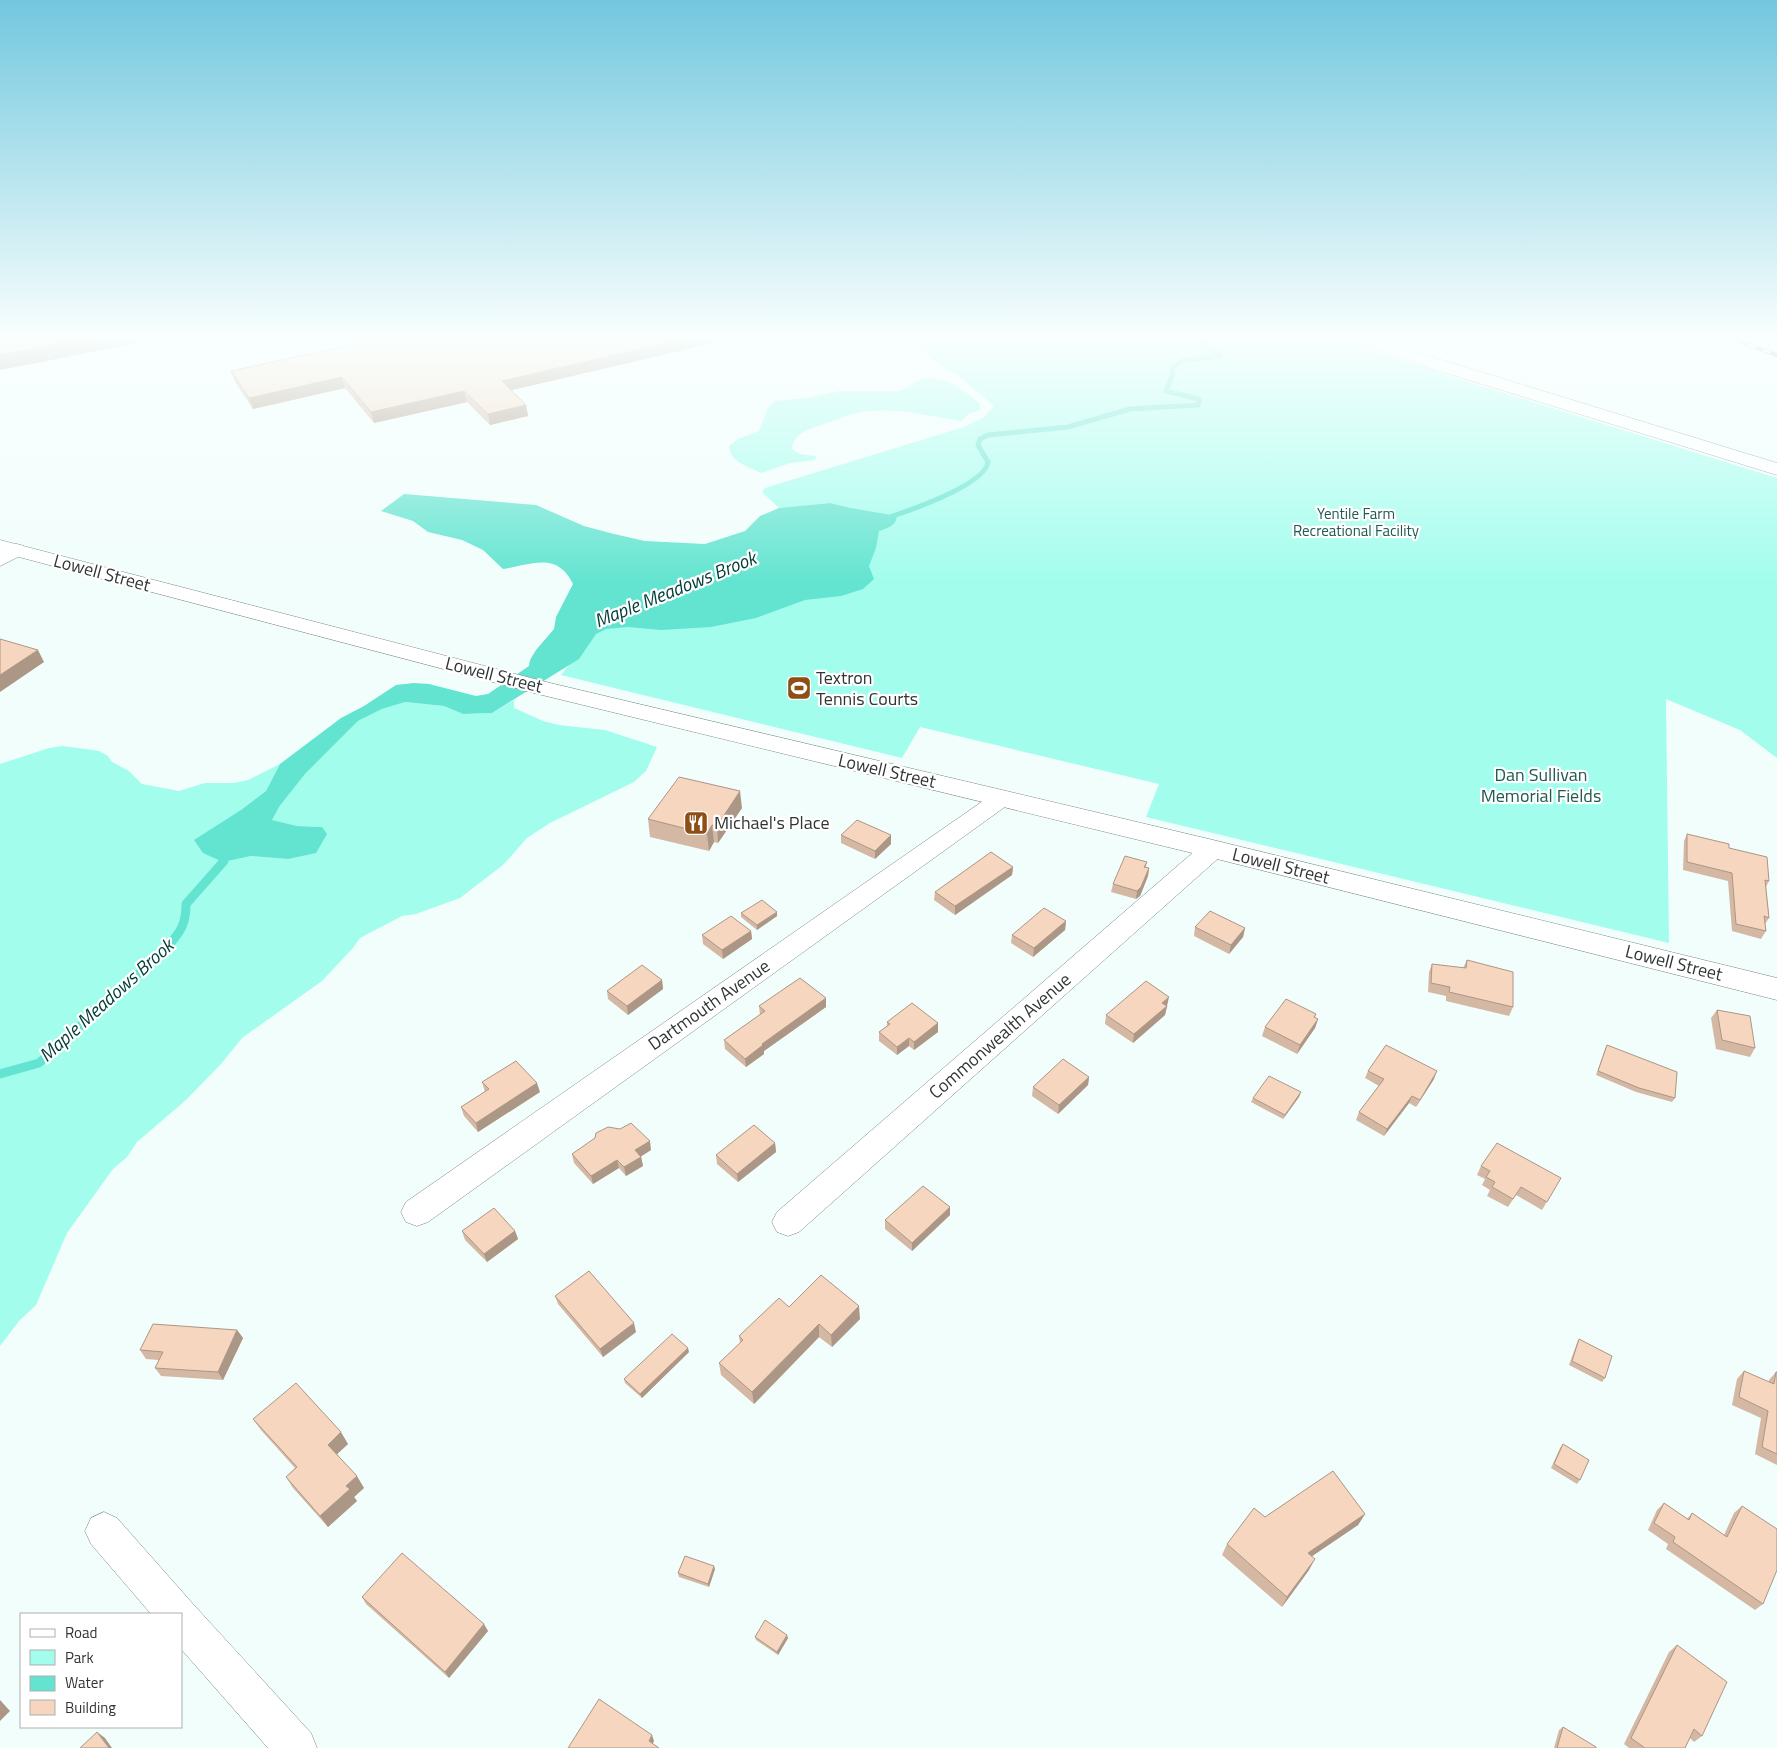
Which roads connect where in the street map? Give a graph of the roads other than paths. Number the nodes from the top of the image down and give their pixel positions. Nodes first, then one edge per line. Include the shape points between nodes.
1 (1620, 421) edge
2 (1777, 469) edge
3 (6, 552) edge
4 (1001, 799) junction
5 (1212, 849) junction
6 (1777, 989) edge
7 (417, 1212) dead end
8 (788, 1222) dead end
9 (104, 1531) dead end
10 (176, 1613) edge
11 (182, 1620) edge
12 (296, 1748) edge

1 - 2 main road
3 - 4 main road, Lowell Street via 546,689
4 - 5 main road, Lowell Street
4 - 7 street, Dartmouth Avenue
5 - 6 main road, Lowell Street
5 - 8 street, Commonwealth Avenue
9 - 10 street
11 - 12 street

